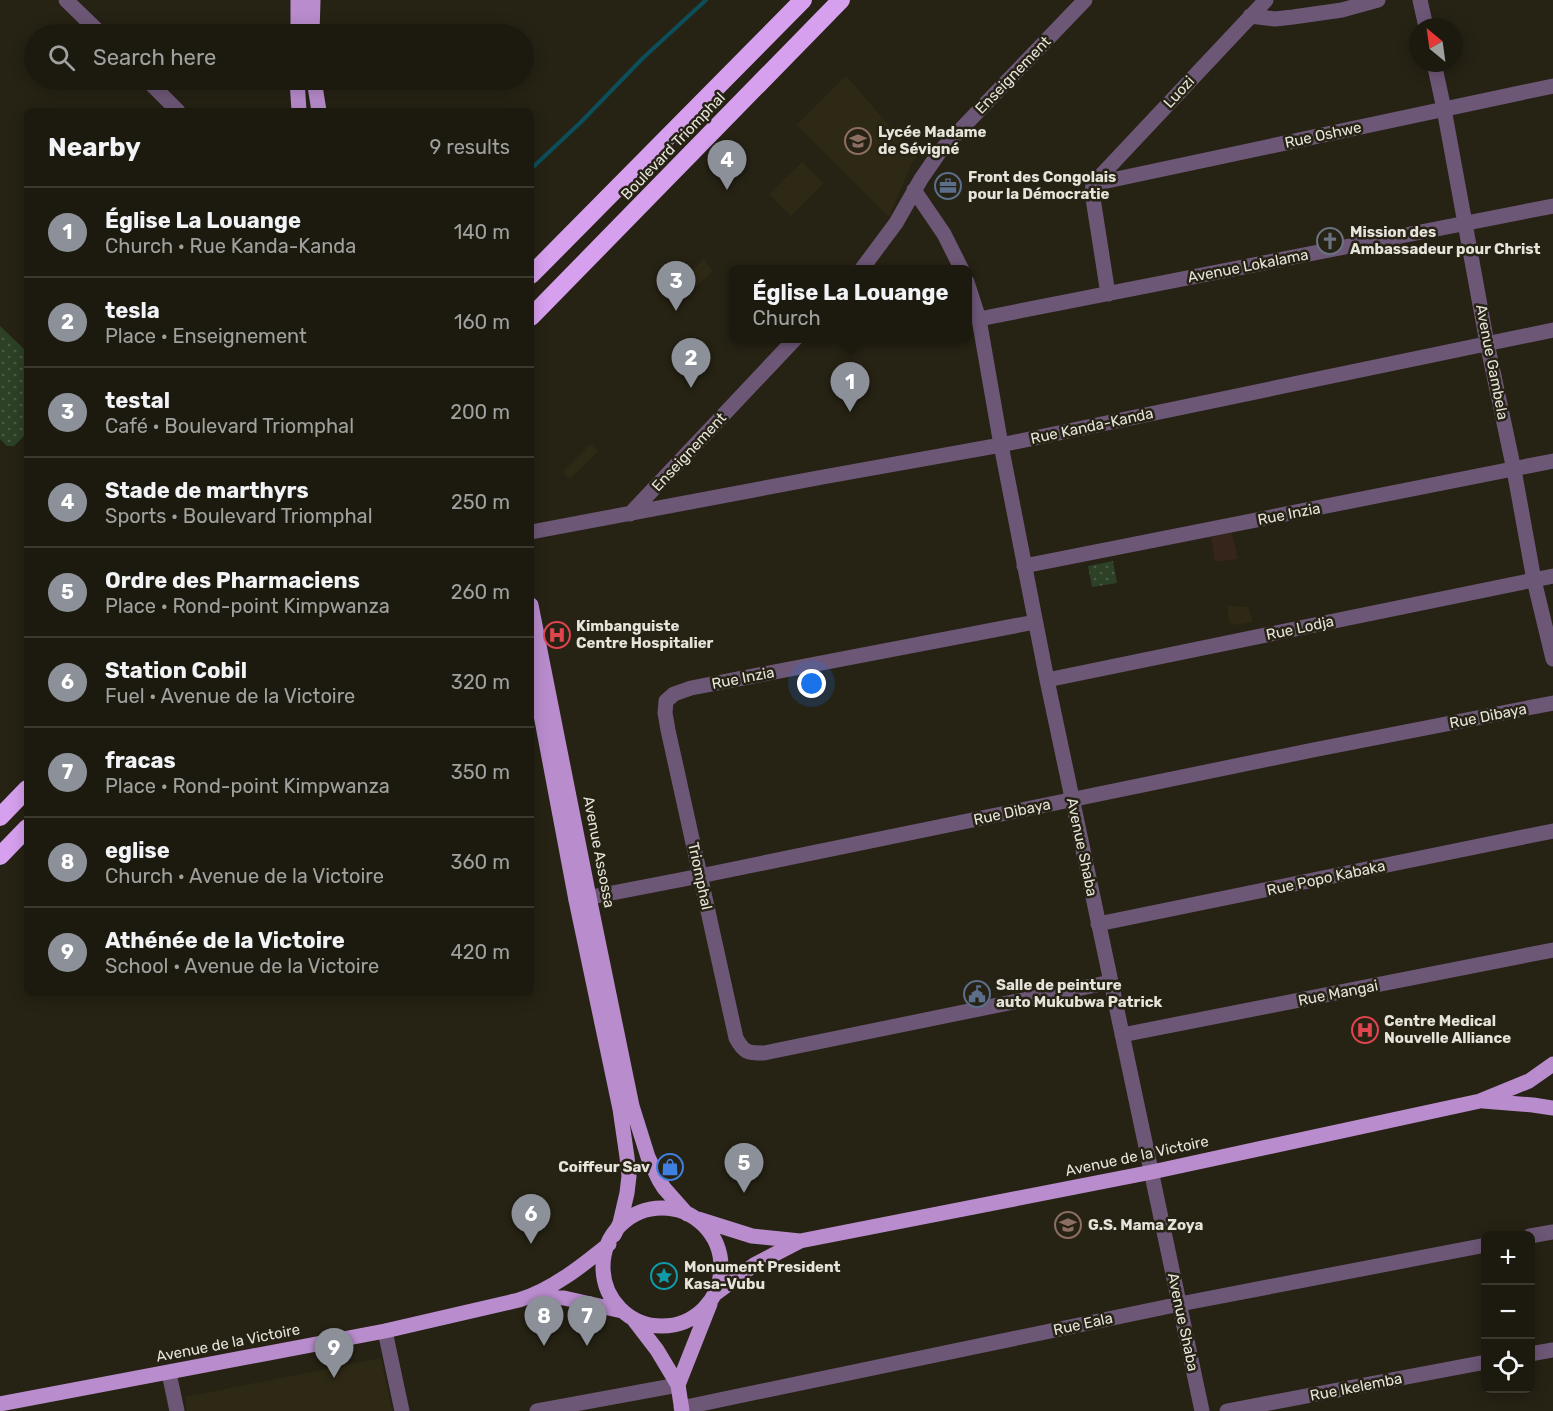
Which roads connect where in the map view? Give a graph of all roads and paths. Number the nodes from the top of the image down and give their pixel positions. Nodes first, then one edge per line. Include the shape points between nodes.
1 (66, 0) edge
2 (298, 0) edge
3 (313, 0) edge
4 (803, 0) edge
5 (841, 0) edge
6 (1085, 0) edge
7 (1266, 0) edge
8 (1378, 0) edge
9 (1420, 0) edge
10 (1250, 16) junction
11 (1424, 18) edge
12 (91, 24) edge
13 (298, 24) edge
14 (312, 24) edge
15 (1436, 72) edge
16 (1553, 86) edge
17 (157, 90) edge
18 (298, 90) edge
19 (316, 90) edge
20 (175, 108) edge
21 (299, 108) edge
22 (319, 108) edge
23 (1444, 109) junction
24 (1093, 184) junction
25 (914, 190) junction
26 (1553, 206) edge
27 (1465, 224) junction
28 (865, 265) edge
29 (960, 265) edge
30 (534, 272) edge
31 (1108, 294) junction
32 (972, 297) edge
33 (534, 314) edge
34 (979, 319) junction
35 (1553, 330) edge
36 (792, 343) edge
37 (1487, 343) junction
38 (1000, 445) junction
39 (1553, 461) edge
40 (1514, 470) junction
41 (630, 514) junction
42 (534, 531) edge
43 (1024, 566) junction
44 (1553, 576) edge
45 (1534, 580) junction
46 (534, 622) edge
47 (1035, 622) junction
48 (1553, 659) edge
49 (534, 676) edge
50 (1047, 680) junction
51 (666, 701) joint
52 (1553, 703) edge
53 (24, 792) edge
54 (1072, 800) junction
55 (0, 817) edge
56 (24, 831) edge
57 (1553, 831) edge
58 (0, 856) edge
59 (700, 876) junction
60 (582, 898) junction
61 (1098, 924) junction
62 (1553, 950) edge
63 (1111, 982) junction
64 (1122, 1035) junction
65 (1553, 1064) edge
66 (1480, 1101) junction
67 (626, 1108) junction
68 (1553, 1108) edge
69 (1152, 1172) junction
70 (691, 1216) junction
71 (1553, 1232) edge
72 (1535, 1235) edge
73 (611, 1239) junction
74 (800, 1241) junction
75 (1481, 1246) edge
76 (532, 1296) junction
77 (714, 1296) junction
78 (1180, 1304) junction
79 (628, 1315) junction
80 (385, 1331) junction
81 (1553, 1350) edge
82 (1535, 1353) edge
83 (1481, 1363) edge
84 (169, 1373) junction
85 (678, 1385) junction
86 (0, 1404) edge
87 (681, 1409) edge
88 (177, 1411) edge
89 (402, 1411) edge
90 (537, 1411) edge
91 (1202, 1411) edge
92 (1227, 1411) edge

1 - 12 street
2 - 13 main road
3 - 14 main road
4 - 30 highway, Boulevard Triomphal
5 - 33 highway, Boulevard Triomphal
6 - 25 street, Enseignement via 946,144
7 - 10 street, Luozi
8 - 10 street via 1293,17
9 - 11 street
10 - 24 street, Luozi
15 - 23 street, Avenue Gambela
16 - 23 street, Rue Oshwe
17 - 20 street
18 - 21 main road
19 - 22 main road
23 - 24 street, Rue Oshwe
23 - 27 street, Avenue Gambela
24 - 31 street
25 - 28 street, Enseignement via 896,223
25 - 29 street
26 - 27 street, Avenue Lokalama
27 - 31 street, Avenue Lokalama
27 - 37 street, Avenue Gambela
31 - 34 street, Avenue Lokalama
32 - 34 street, Avenue Shaba
34 - 38 street, Avenue Shaba
35 - 37 street, Rue Kanda-Kanda
36 - 41 street, Enseignement
37 - 38 street, Rue Kanda-Kanda
37 - 40 street, Avenue Gambela
38 - 41 street, Rue Kanda-Kanda
38 - 43 street, Avenue Shaba
39 - 40 street, Rue Inzia
40 - 43 street, Rue Inzia
40 - 45 street, Avenue Gambela
41 - 42 street, Rue Kanda-Kanda
43 - 47 street, Avenue Shaba
44 - 45 street, Rue Lodja
45 - 48 street, Avenue Gambela
45 - 50 street, Rue Lodja
46 - 60 main road, Avenue Assossa
47 - 50 street, Avenue Shaba
47 - 51 street, Rue Inzia via 691,688
49 - 60 main road, Avenue Assossa
50 - 54 street, Avenue Shaba
51 - 59 street, Triomphal via 668,730
52 - 54 street, Rue Dibaya
53 - 55 highway
54 - 59 street, Rue Dibaya
54 - 61 street, Avenue Shaba
56 - 58 highway
57 - 61 street, Rue Popo Kabaka
59 - 60 street, Rue Dibaya
59 - 63 street, Triomphal via 736,1038 742,1049 751,1053
60 - 67 main road, Avenue Assossa
61 - 63 street, Avenue Shaba
62 - 64 street, Rue Mangai
63 - 64 street, Avenue Shaba
64 - 69 street, Avenue Shaba
65 - 66 main road via 1529,1080
66 - 68 main road
66 - 69 main road, Avenue de la Victoire
67 - 70 main road via 659,1180
67 - 73 main road via 629,1176 624,1209
69 - 74 main road, Avenue de la Victoire
69 - 78 street, Avenue Shaba
70 - 73 main road via 676,1210 652,1209 630,1218
70 - 74 main road via 752,1236
70 - 77 main road via 717,1244 721,1278
71 - 72 street
73 - 76 main road via 568,1275
73 - 79 main road via 604,1258 606,1287
74 - 77 main road via 753,1265
75 - 78 street, Rue Eala
76 - 79 main road via 573,1300
76 - 80 main road, Avenue de la Victoire
77 - 79 main road via 686,1322 668,1326 650,1325
77 - 85 main road
78 - 87 street, Rue Eala
78 - 91 street, Avenue Shaba
79 - 85 main road via 657,1350
80 - 84 main road, Avenue de la Victoire
80 - 89 street
81 - 82 street
83 - 92 street, Rue Ikelemba
84 - 86 main road, Avenue de la Victoire
84 - 88 street
85 - 87 main road
85 - 90 street

